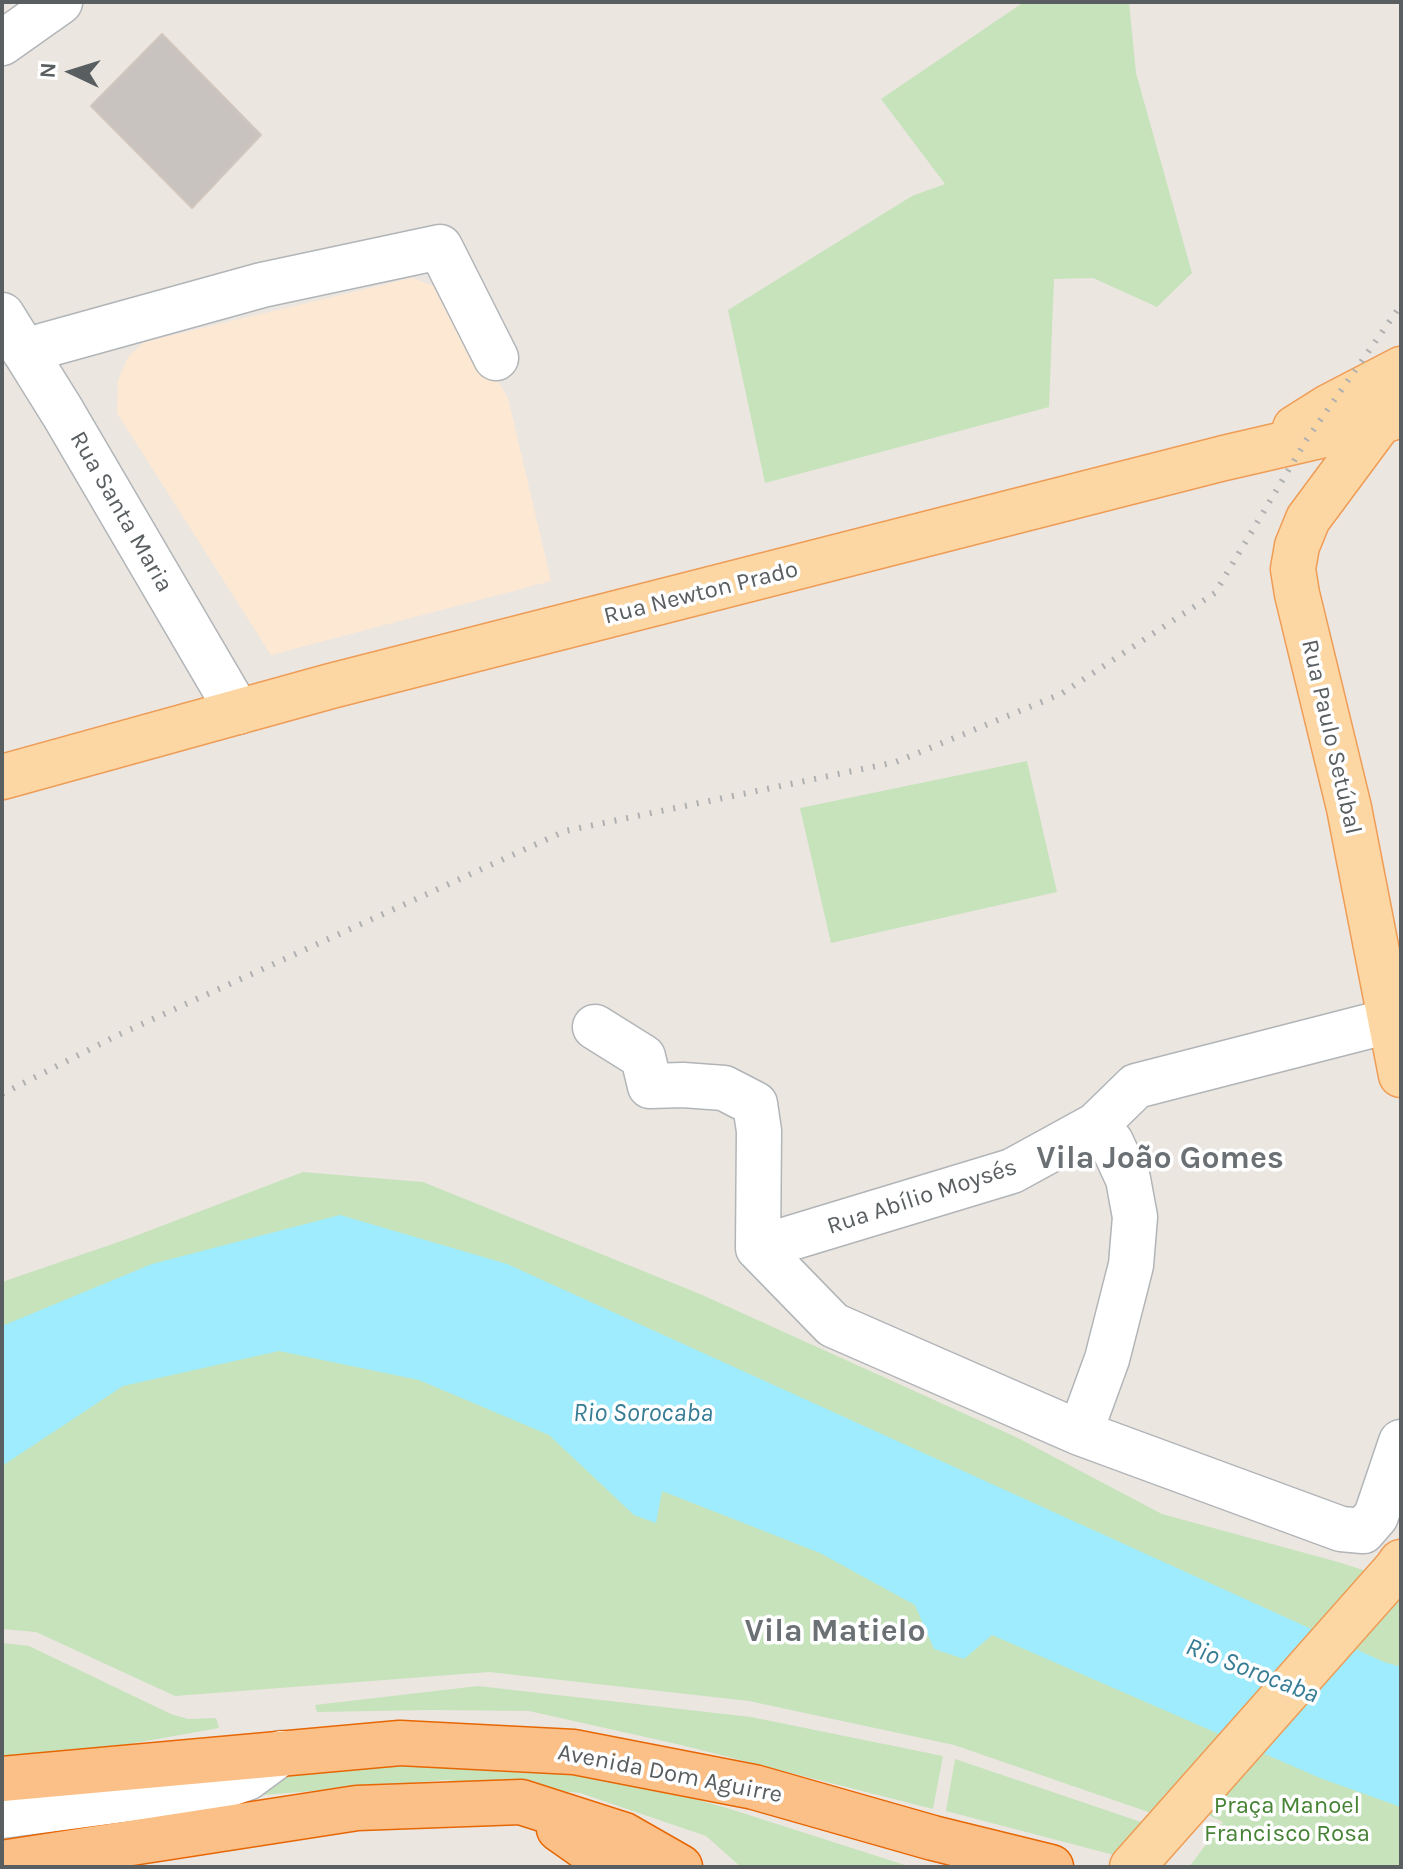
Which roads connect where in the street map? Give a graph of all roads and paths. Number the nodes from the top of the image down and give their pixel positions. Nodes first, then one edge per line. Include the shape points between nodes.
1 (60, 2) edge
2 (2, 43) edge
3 (13, 333) edge
4 (496, 358) dead end
5 (1401, 369) edge
6 (1390, 418) edge
7 (1260, 450) junction
8 (1308, 519) junction
9 (238, 712) junction
10 (2, 777) edge
11 (1389, 1021) junction
12 (595, 1027) dead end
13 (1401, 1075) edge
14 (1096, 1125) junction
15 (758, 1248) junction
16 (1080, 1433) junction
17 (1401, 1442) edge
18 (1398, 1566) edge
19 (281, 1753) junction
20 (2, 1779) edge
21 (521, 1802) junction
22 (2, 1816) edge
23 (2, 1863) edge
24 (613, 1867) edge
25 (680, 1867) edge
26 (1051, 1867) edge
27 (1132, 1867) edge

1 - 2 street
3 - 4 street via 440,247
3 - 9 street, Rua Santa Maria
5 - 7 main road
6 - 7 main road, Rua Newton Prado
6 - 8 main road, Rua Paulo Setúbal
7 - 8 main road via 1306,477 1312,496
7 - 9 main road, Rua Newton Prado
8 - 11 main road, Rua Paulo Setúbal via 1293,569 1297,594 1349,808
9 - 10 main road, Rua Newton Prado
11 - 13 main road, Rua Paulo Setúbal
11 - 14 street, Rua Abílio Moysés via 1136,1086
12 - 15 street via 643,1057 650,1086 724,1088 755,1104
14 - 15 street, Rua Abílio Moysés via 1012,1171
14 - 16 street via 1111,1142 1128,1179 1135,1217 1131,1265 1107,1359
15 - 16 street via 833,1325
16 - 17 street via 1341,1529 1363,1531 1376,1516
18 - 27 main road
19 - 20 highway, Avenida Dom Aguirre
19 - 22 street via 247,1778 221,1787
19 - 26 highway, Avenida Dom Aguirre via 400,1743 574,1752 754,1787
21 - 23 highway via 357,1808
21 - 24 highway
21 - 25 highway via 624,1835

